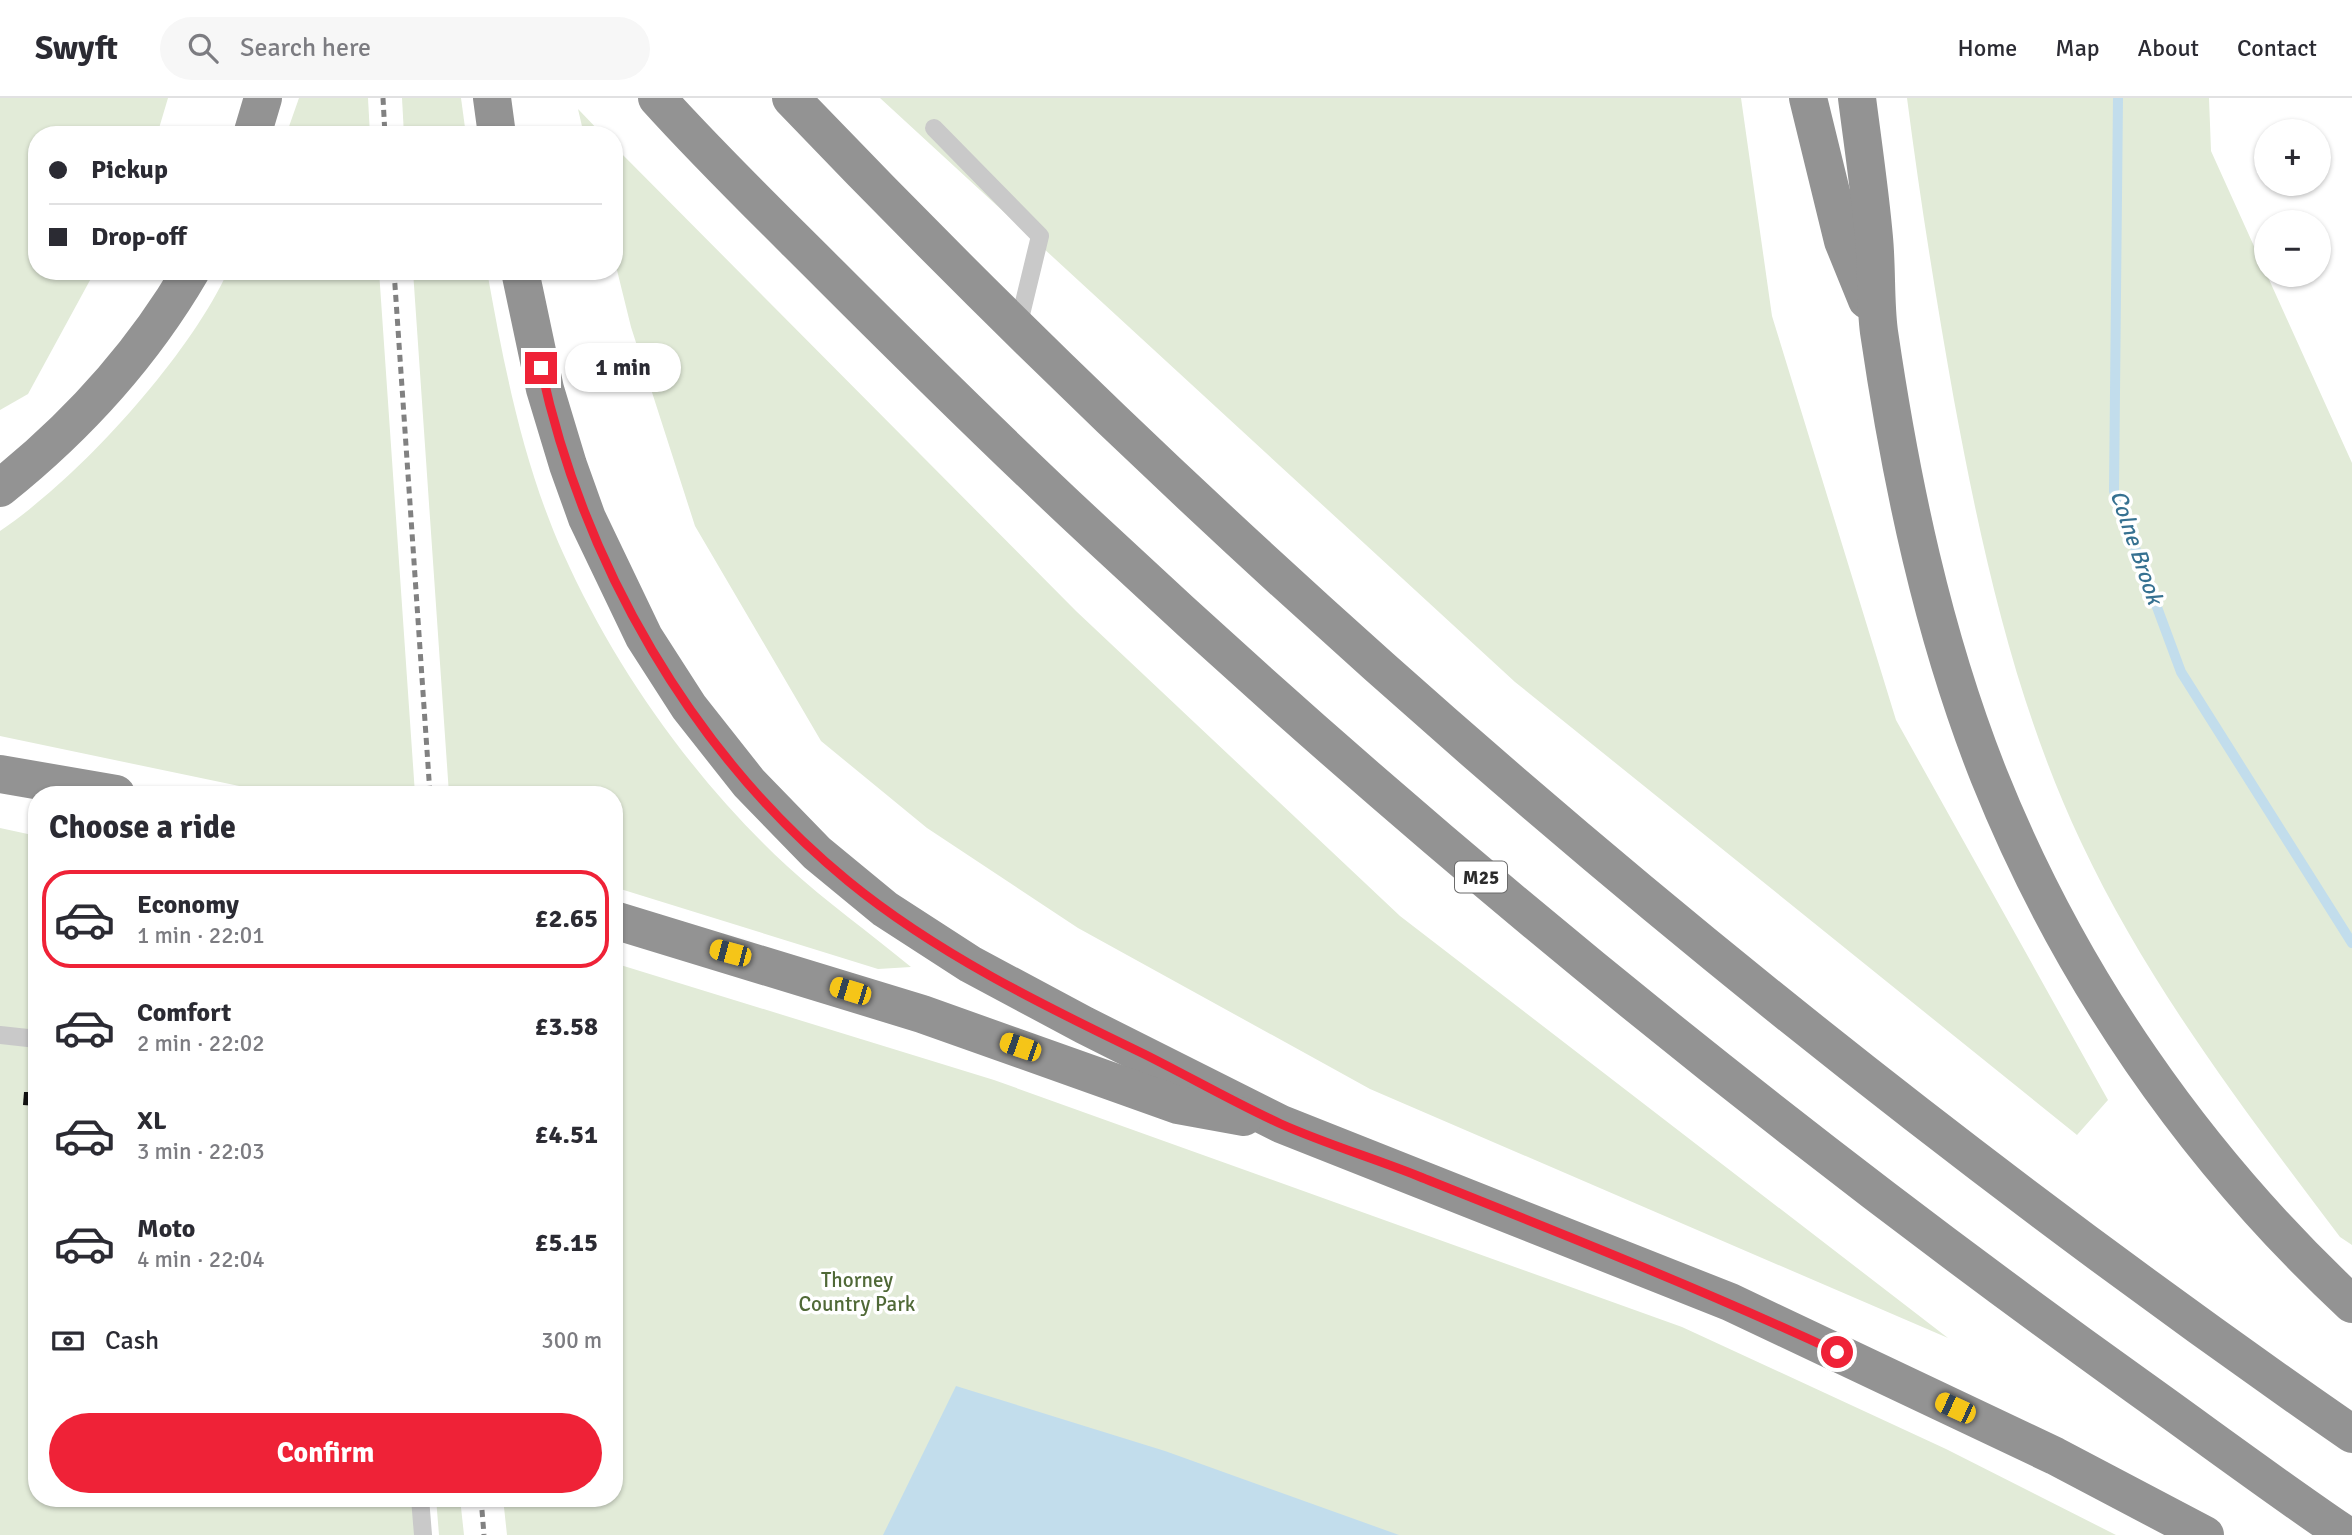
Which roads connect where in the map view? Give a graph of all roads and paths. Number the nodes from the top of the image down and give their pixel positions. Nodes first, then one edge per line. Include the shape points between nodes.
1 (263, 98) edge
2 (492, 98) edge
3 (657, 98) edge
4 (791, 98) edge
5 (1808, 98) edge
6 (1857, 98) edge
7 (255, 126) edge
8 (496, 126) edge
9 (934, 128) dead end
10 (185, 280) edge
11 (522, 280) edge
12 (1017, 328) junction
13 (1878, 329) junction
14 (0, 488) edge
15 (0, 774) edge
16 (70, 786) edge
17 (623, 923) edge
18 (0, 1035) edge
19 (28, 1038) edge
20 (1281, 1124) junction
21 (2352, 1304) edge
22 (2352, 1434) edge
23 (420, 1507) edge
24 (423, 1535) edge
25 (2205, 1535) edge
26 (2346, 1535) edge

1 - 7 highway
2 - 8 highway
3 - 26 highway, M25 via 936,381 1146,580 1330,748 1520,910 1870,1191
4 - 12 highway
5 - 13 highway via 1843,241
6 - 13 highway via 1875,241
9 - 12 lane via 1040,236
10 - 14 highway via 118,373 54,443
11 - 20 highway via 556,427 609,567 662,666 756,792 849,881 919,932 1084,1025
12 - 22 highway via 1163,468 1437,716 1729,964 2043,1211
13 - 21 highway via 1931,591 1960,694 2027,862 2101,998 2173,1105 2259,1212
15 - 16 highway
17 - 20 highway via 922,1014 1178,1105
18 - 19 lane
20 - 25 highway via 1730,1302 2054,1456
23 - 24 lane

